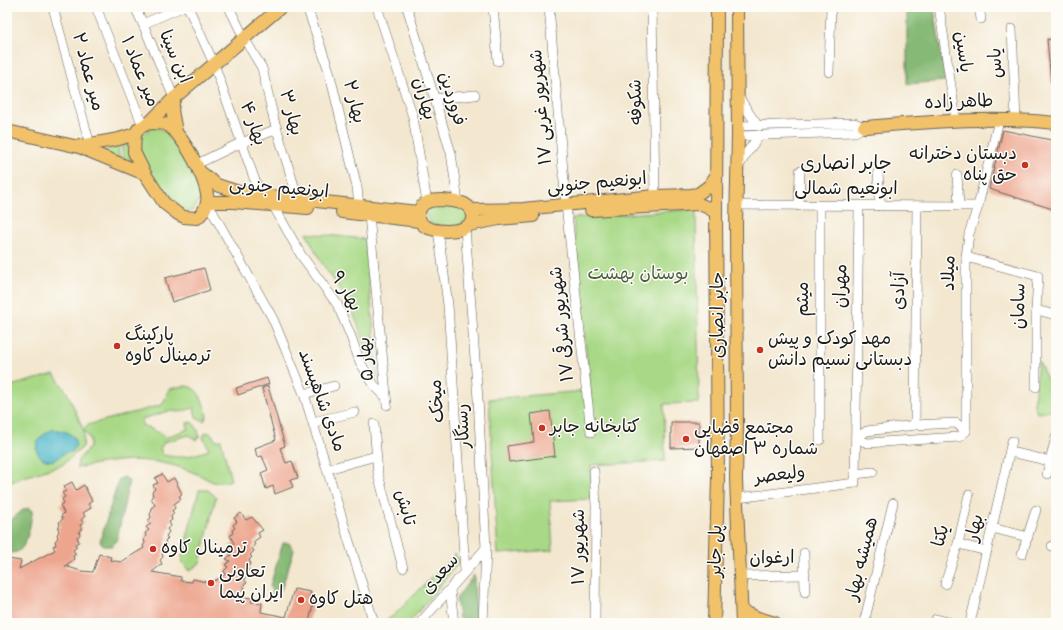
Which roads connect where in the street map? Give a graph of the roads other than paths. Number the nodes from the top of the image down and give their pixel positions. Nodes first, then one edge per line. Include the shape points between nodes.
1 (53, 7) edge
2 (96, 7) edge
3 (135, 7) edge
4 (182, 7) edge
5 (188, 7) edge
6 (229, 7) edge
7 (281, 7) edge
8 (307, 7) edge
9 (377, 7) edge
10 (407, 7) edge
11 (493, 7) edge
12 (549, 7) edge
13 (652, 7) edge
14 (717, 7) edge
15 (737, 7) edge
16 (830, 7) edge
17 (979, 7) edge
18 (269, 11) edge
19 (940, 13) dead end
20 (981, 19) dead end
21 (143, 24) junction
22 (1012, 29) dead end
23 (244, 38) junction
24 (498, 61) dead end
25 (214, 64) junction
26 (829, 72) dead end
27 (475, 95) dead end
28 (738, 95) junction
29 (174, 98) junction
30 (435, 99) junction
31 (956, 120) junction
32 (999, 120) junction
33 (1016, 121) junction
34 (1056, 123) edge
35 (864, 127) joint
36 (142, 128) junction
37 (277, 129) junction
38 (7, 131) edge
39 (738, 131) junction
40 (759, 131) junction
41 (176, 132) junction
42 (717, 132) junction
43 (242, 143) junction
44 (84, 146) junction
45 (197, 168) junction
46 (737, 169) junction
47 (800, 171) dead end
48 (878, 172) dead end
49 (145, 174) junction
50 (957, 175) dead end
51 (716, 176) junction
52 (260, 195) junction
53 (655, 196) junction
54 (298, 199) junction
55 (207, 202) junction
56 (456, 202) junction
57 (427, 203) junction
58 (273, 205) junction
59 (359, 206) junction
60 (737, 206) junction
61 (799, 206) junction
62 (820, 206) junction
63 (859, 206) junction
64 (880, 206) junction
65 (917, 206) junction
66 (959, 206) junction
67 (978, 206) junction
68 (567, 208) junction
69 (472, 210) junction
70 (716, 213) junction
71 (369, 215) junction
72 (419, 216) junction
73 (467, 226) junction
74 (438, 230) junction
75 (966, 257) junction
76 (1036, 310) junction
77 (1056, 315) edge
78 (334, 386) dead end
79 (1036, 387) dead end
80 (304, 394) junction
81 (387, 401) joint
82 (355, 412) dead end
83 (313, 422) junction
84 (374, 424) dead end
85 (919, 425) junction
86 (889, 428) junction
87 (966, 431) junction
88 (591, 432) dead end
89 (1056, 437) edge
90 (856, 438) junction
91 (924, 439) junction
92 (820, 440) dead end
93 (1012, 441) dead end
94 (890, 442) junction
95 (1010, 452) junction
96 (376, 456) junction
97 (1050, 461) junction
98 (328, 469) junction
99 (594, 471) dead end
100 (873, 472) dead end
101 (855, 474) junction
102 (1047, 474) dead end
103 (718, 479) junction
104 (736, 479) junction
105 (969, 495) dead end
106 (737, 498) junction
107 (893, 503) dead end
108 (1036, 510) dead end
109 (992, 528) junction
110 (1028, 537) junction
111 (958, 544) junction
112 (486, 548) junction
113 (987, 551) junction
114 (804, 553) dead end
115 (1022, 554) dead end
116 (403, 568) dead end
117 (465, 571) junction
118 (804, 574) junction
119 (740, 576) junction
120 (945, 584) dead end
121 (450, 590) junction
122 (805, 592) dead end
123 (742, 617) edge
124 (936, 619) dead end
125 (374, 623) edge
126 (420, 623) edge
127 (454, 623) edge
128 (483, 623) edge
129 (595, 623) edge
130 (714, 623) edge
131 (720, 623) edge
132 (734, 623) edge
133 (775, 623) edge
134 (864, 623) edge
135 (952, 623) edge
136 (970, 623) edge

1 - 44 street, میر عماد ۲
2 - 36 street, میر عماد ۱
3 - 21 street, ابن سینا
4 - 21 street
5 - 25 street, بهار ۴
6 - 23 street, بهار ۳
7 - 18 main road
8 - 59 street, بهار ۲ via 329,71 357,187
9 - 57 street, بهاران via 413,117
10 - 30 street, فروردین
11 - 24 street
12 - 68 street, ۱۷ شهریور غربی
13 - 53 street, شکوفه
14 - 42 main road, جابر انصاری
15 - 28 main road, جابر انصاری
16 - 26 street
17 - 20 street
18 - 23 main road
19 - 31 street, یاسین
21 - 29 street, ابن سینا
22 - 33 street, یاس
23 - 25 main road
23 - 37 street, بهار ۳ via 262,68
25 - 29 main road
25 - 43 street, بهار ۴
27 - 30 street
28 - 39 main road, جابر انصاری
28 - 40 street
29 - 36 main road
29 - 41 main road via 172,110
30 - 56 street, فروردین via 451,152 458,195
31 - 32 main road, طاهر زاده
31 - 35 main road, طاهر زاده
32 - 33 main road, طاهر زاده
32 - 67 street, میلاد
33 - 34 main road, طاهر زاده
35 - 40 street via 855,132
36 - 41 main road via 166,125
36 - 44 main road
36 - 49 main road via 134,152
37 - 43 street
37 - 54 street, بهار ۳
38 - 44 main road
39 - 40 street
39 - 42 main road
39 - 46 main road, جابر انصاری
40 - 46 street
41 - 45 main road
42 - 51 main road, جابر انصاری
43 - 45 street
43 - 52 street, بهار ۴
44 - 49 main road
45 - 52 main road, ابونعیم جنوبی via 217,185 242,193
45 - 55 main road via 206,187
46 - 60 main road, جابر انصاری
47 - 61 street
48 - 64 street
49 - 55 main road via 164,203 184,217 197,218
50 - 66 street
51 - 53 main road, ابونعیم جنوبی via 709,186 698,194
51 - 70 main road, جابر انصاری
52 - 54 main road, ابونعیم جنوبی
53 - 68 main road, ابونعیم جنوبی
54 - 59 main road, ابونعیم جنوبی
55 - 58 main road, ابونعیم جنوبی
55 - 80 street, مادی شاهپسند via 273,319
56 - 57 main road via 432,200
56 - 69 main road via 463,203
57 - 72 main road via 423,204
58 - 71 main road, ابونعیم جنوبی
58 - 81 street, بهار ۹ via 302,255 337,304 360,362
59 - 72 main road, ابونعیم جنوبی
60 - 61 street, ابونعیم شمالی
60 - 104 main road, جابر انصاری
61 - 62 street, ابونعیم شمالی
62 - 63 street, ابونعیم شمالی
62 - 92 street, میثم
63 - 64 street, ابونعیم شمالی
63 - 90 street, مهران
64 - 65 street, ابونعیم شمالی
65 - 66 street, ابونعیم شمالی
65 - 85 street, آزادی
66 - 67 street, ابونعیم شمالی
67 - 75 street, میلاد via 968,234
68 - 69 main road, ابونعیم جنوبی
68 - 70 main road, ابونعیم جنوبی via 699,204
68 - 73 main road, ابونعیم جنوبی
68 - 88 street, ۱۷ شهریور شرقی
69 - 73 main road via 474,218
70 - 103 main road, جابر انصاری
71 - 72 main road, ابونعیم جنوبی
71 - 81 street, بهار ۵
72 - 74 main road via 426,227
73 - 74 main road, ابونعیم جنوبی via 462,229
73 - 112 street, رستگار
74 - 117 street, میخک via 448,305
75 - 76 street, سامان via 1038,276
75 - 87 street, میلاد
76 - 77 street
76 - 79 street, سامان
78 - 80 street
80 - 83 street, مادی شاهپسند
82 - 83 street
83 - 98 street, مادی شاهپسند
84 - 96 street, تابش
85 - 86 street
85 - 87 street via 956,423
85 - 91 street, آزادی
86 - 90 street via 867,431
86 - 94 street
87 - 91 street via 959,437
89 - 97 street
90 - 94 street via 867,443
90 - 101 street
91 - 94 street
93 - 95 street, بهار
95 - 97 street
95 - 109 street, بهار
96 - 98 street
96 - 116 street, تابش via 378,474
97 - 102 street
98 - 125 street, مادی شاهپسند
99 - 129 street, ۱۷ شهریور
100 - 101 street
101 - 106 street, ولیعصر via 855,483
103 - 130 main road, جابر انصاری
103 - 131 main road, پل جابر
104 - 106 main road, جابر انصاری
104 - 132 main road, پل جابر
105 - 111 street, یکتا
106 - 119 main road, جابر انصاری
107 - 134 street, همیشه بهار
108 - 110 street
109 - 110 street
109 - 113 street, بهار
110 - 115 street
111 - 113 street
111 - 120 street, یکتا
112 - 117 street, سعدی
112 - 128 street, رستگار
113 - 136 street, بهار
114 - 118 street
117 - 121 street, سعدی
118 - 119 street, ارغوان
118 - 122 street
119 - 123 main road, جابر انصاری
121 - 126 street, سعدی
121 - 127 street
123 - 133 main road
124 - 135 street

